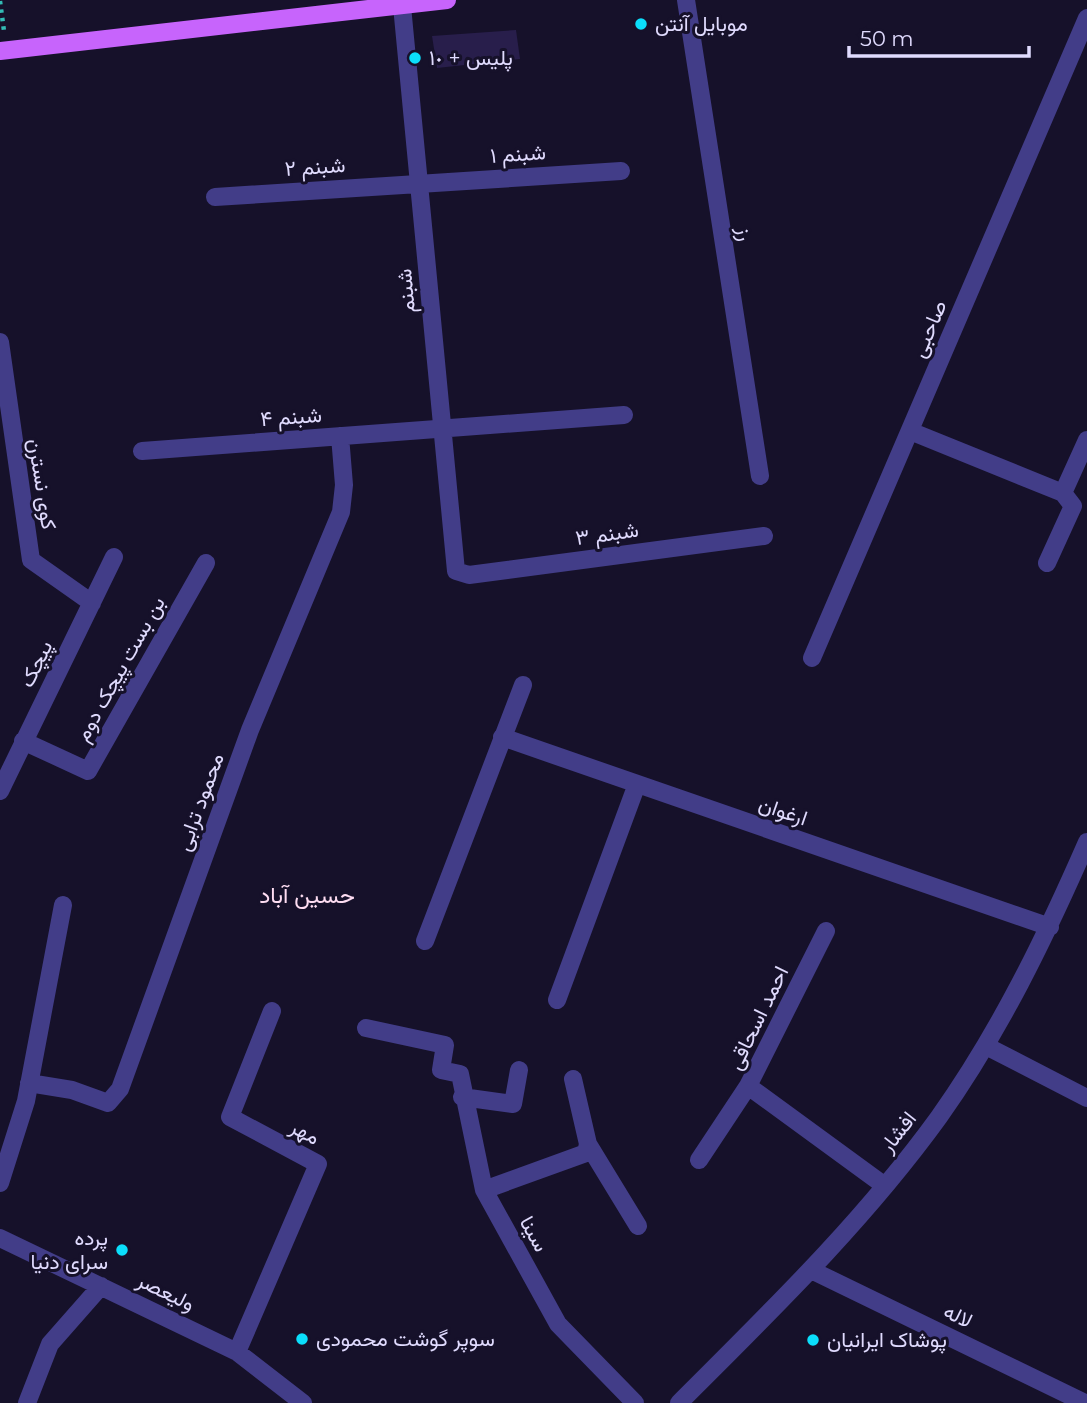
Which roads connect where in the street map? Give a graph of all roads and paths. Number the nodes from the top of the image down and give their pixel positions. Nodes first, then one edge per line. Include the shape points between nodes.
1 (447, 0) edge
2 (686, 0) edge
3 (0, 1) edge
4 (402, 6) junction
5 (1087, 18) edge
6 (3, 51) edge
7 (621, 171) dead end
8 (419, 184) junction
9 (215, 197) dead end
10 (0, 342) edge
11 (624, 415) dead end
12 (442, 428) junction
13 (910, 431) junction
14 (340, 436) junction
15 (1087, 440) edge
16 (142, 451) dead end
17 (760, 476) dead end
18 (1063, 493) junction
19 (764, 536) dead end
20 (114, 558) dead end
21 (206, 563) dead end
22 (1047, 563) dead end
23 (456, 571) joint
24 (92, 603) junction
25 (812, 658) dead end
26 (523, 685) dead end
27 (502, 737) junction
28 (23, 741) junction
29 (637, 784) junction
30 (0, 791) edge
31 (1087, 842) edge
32 (1081, 870) edge
33 (63, 905) dead end
34 (1050, 927) junction
35 (826, 931) dead end
36 (425, 941) dead end
37 (557, 1000) dead end
38 (272, 1011) dead end
39 (366, 1028) dead end
40 (986, 1046) junction
41 (519, 1070) dead end
42 (573, 1079) dead end
43 (29, 1083) junction
44 (748, 1086) junction
45 (462, 1097) junction
46 (1087, 1098) edge
47 (588, 1144) junction
48 (698, 1160) dead end
49 (0, 1183) edge
50 (885, 1186) junction
51 (484, 1190) junction
52 (638, 1226) dead end
53 (0, 1238) edge
54 (811, 1270) junction
55 (101, 1286) junction
56 (237, 1352) junction
57 (27, 1403) edge
58 (303, 1403) edge
59 (635, 1403) edge
60 (679, 1403) edge
61 (1085, 1403) edge

1 - 4 main road
2 - 17 street, رز
3 - 6 path
4 - 6 main road
4 - 8 street, شبنم
5 - 13 street, صاحبی
7 - 8 street, شبنم ۱
8 - 9 street, شبنم ۲
8 - 12 street, شبنم
10 - 24 street, کوی نسترن via 31,559
11 - 12 street, شبنم ۴
12 - 14 street, شبنم ۴
12 - 23 street, شبنم
13 - 18 street
13 - 25 street, صاحبی
14 - 16 street, شبنم ۴
14 - 43 street, محمود ترابی via 341,512 250,730 120,1089 108,1103 72,1090
15 - 18 street
18 - 22 street via 1073,506
19 - 23 street, شبنم ۳ via 469,575
20 - 24 street, پیچک
21 - 28 street, بن بست پیچک دوم via 88,771
24 - 28 street, پیچک
26 - 27 street
27 - 29 street, ارغوان
27 - 36 street
28 - 30 street, پیچک
29 - 34 street, ارغوان
29 - 37 street
31 - 32 street, افشار
32 - 34 street, افشار
33 - 43 street
34 - 40 street, افشار
35 - 44 street, احمد اسحاقی
38 - 56 street, مهر via 230,1117 318,1164
39 - 45 street, سینا via 445,1045 441,1070 460,1074
40 - 46 street
40 - 50 street, افشار
41 - 45 street via 513,1104
42 - 47 street
43 - 49 street
44 - 48 street
44 - 50 street, احمد اسحاقی
45 - 51 street, سینا
47 - 51 street via 586,1153
47 - 52 street
50 - 54 street, افشار
51 - 59 street, سینا via 558,1324
53 - 55 street, ولیعصر
54 - 60 street, افشار
54 - 61 street, لاله
55 - 56 street, ولیعصر
55 - 57 street via 50,1344
56 - 58 street, ولیعصر

